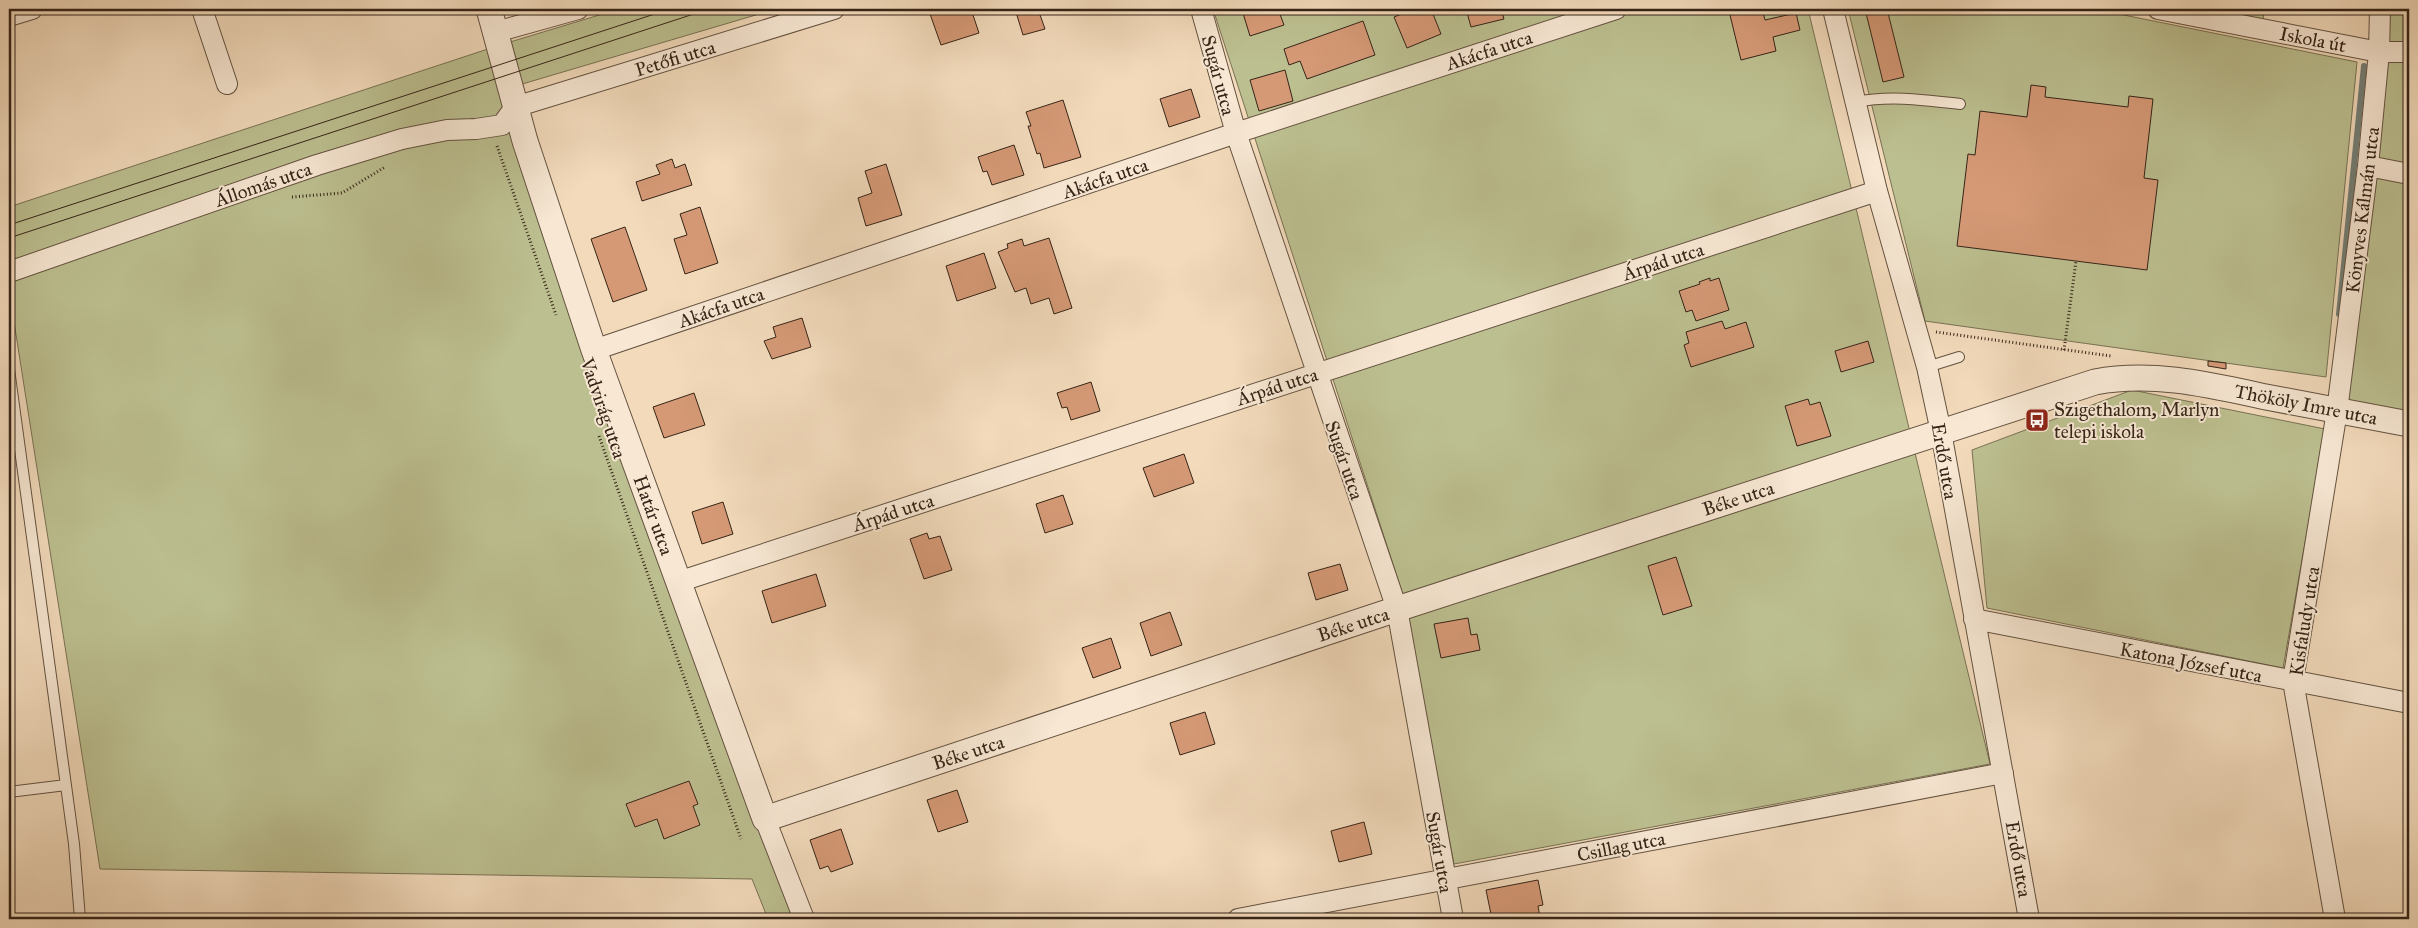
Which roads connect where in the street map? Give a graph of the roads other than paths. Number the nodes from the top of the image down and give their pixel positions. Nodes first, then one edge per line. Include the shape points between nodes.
1 (32, 9) edge
2 (202, 9) edge
3 (578, 9) edge
4 (834, 9) edge
5 (1201, 9) edge
6 (1616, 9) edge
7 (1833, 9) edge
8 (2158, 9) edge
9 (2380, 9) edge
10 (9, 16) edge
11 (492, 20) edge
12 (2379, 52) junction
13 (2409, 52) edge
14 (227, 84) dead end
15 (1856, 102) junction
16 (1960, 104) dead end
17 (515, 107) junction
18 (1236, 134) junction
19 (2368, 166) junction
20 (2409, 174) edge
21 (1877, 191) junction
22 (9, 272) edge
23 (594, 350) junction
24 (1959, 357) dead end
25 (1927, 367) junction
26 (9, 369) edge
27 (1316, 373) junction
28 (2338, 411) junction
29 (2409, 424) edge
30 (1941, 432) junction
31 (678, 582) junction
32 (1397, 609) junction
33 (1974, 619) junction
34 (2293, 681) junction
35 (2409, 703) edge
36 (2003, 772) junction
37 (66, 785) junction
38 (9, 792) edge
39 (765, 819) junction
40 (1445, 879) junction
41 (1322, 911) edge
42 (80, 919) edge
43 (804, 919) edge
44 (1238, 919) edge
45 (1453, 919) edge
46 (2029, 919) edge
47 (2335, 919) edge

1 - 10 street
2 - 14 street
3 - 11 street
4 - 17 street, Petőfi utca
5 - 18 street, Sugár utca
6 - 18 street, Akácfa utca
7 - 15 street, Erdő utca
8 - 12 street, Iskola út
9 - 12 street, Könyves Kálmán utca
11 - 17 street, Határ utca
12 - 13 street, Iskola út
12 - 19 street, Könyves Kálmán utca
15 - 16 lane via 1905,98
15 - 21 street, Erdő utca
17 - 22 street, Állomás utca via 502,125 447,130 402,139 317,165
17 - 23 street, Határ utca
18 - 23 street, Akácfa utca
18 - 27 street, Sugár utca
19 - 20 street
19 - 28 street, Könyves Kálmán utca
21 - 25 street, Erdő utca
21 - 27 street, Árpád utca
23 - 31 street, Határ utca
24 - 25 lane
25 - 30 street, Erdő utca
26 - 37 lane
27 - 31 street, Árpád utca
27 - 32 street, Sugár utca
28 - 29 street, Thököly Imre utca
28 - 30 street, Thököly Imre utca via 2172,380 2116,378 2077,387
28 - 34 street, Kisfaludy utca
30 - 32 street, Béke utca
30 - 33 street, Erdő utca
31 - 39 street, Határ utca
32 - 39 street, Béke utca
32 - 40 street, Sugár utca
33 - 34 street, Katona József utca
33 - 36 street, Erdő utca
34 - 35 street, Katona József utca
34 - 47 street, Kisfaludy utca
36 - 40 street, Csillag utca
36 - 46 street, Erdő utca
37 - 38 lane
37 - 42 lane
39 - 43 street, Határ utca
40 - 41 street, Csillag utca
40 - 45 street, Sugár utca
41 - 44 street, Csillag utca

